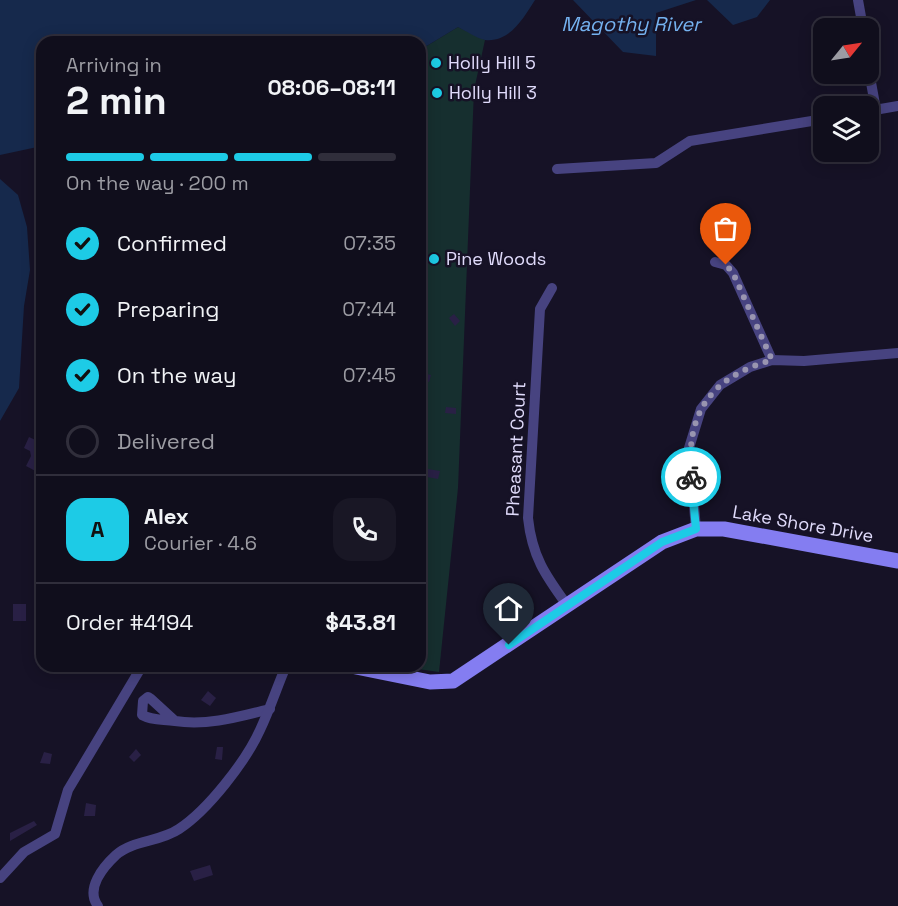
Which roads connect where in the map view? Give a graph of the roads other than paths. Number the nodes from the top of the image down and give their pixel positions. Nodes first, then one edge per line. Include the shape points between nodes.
1 (858, 0) edge
2 (861, 18) edge
3 (898, 106) edge
4 (879, 110) edge
5 (813, 121) edge
6 (557, 169) dead end
7 (716, 262) dead end
8 (552, 288) dead end
9 (898, 353) edge
10 (772, 360) junction
11 (696, 529) junction
12 (898, 561) edge
13 (567, 605) junction
14 (138, 672) edge
15 (284, 672) edge
16 (381, 672) edge
17 (270, 709) junction
18 (175, 721) dead end
19 (0, 878) edge
20 (98, 906) edge

1 - 2 street
3 - 4 street
5 - 6 street via 690,141 656,162
7 - 10 street via 733,273
8 - 13 street, Pheasant Court via 540,309 528,519 539,564
9 - 10 street
10 - 11 street via 737,373 720,385 701,409 689,448
11 - 12 street, Lake Shore Drive via 724,529
11 - 13 street, Lake Shore Drive via 662,542
13 - 16 street, Lake Shore Drive via 453,681 430,682
14 - 19 street via 68,790 55,834 24,852
15 - 17 street
17 - 18 street via 195,724
17 - 20 street via 243,759 192,819 167,837 124,849 104,868 93,892

